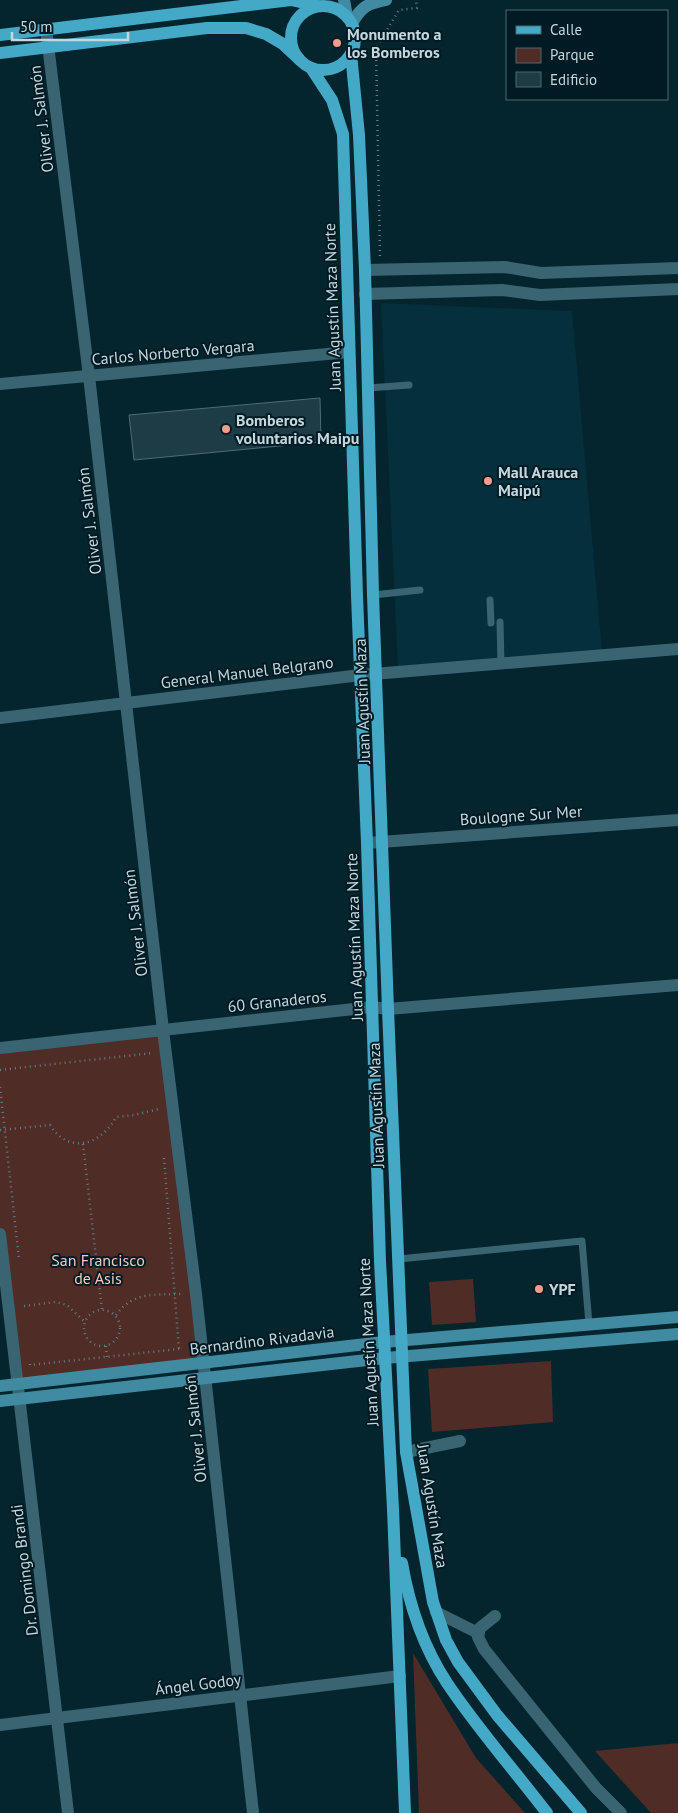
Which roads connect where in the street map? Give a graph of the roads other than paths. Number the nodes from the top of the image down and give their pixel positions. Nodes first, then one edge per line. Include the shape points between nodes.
1 (292, 0) edge
2 (386, 0) edge
3 (333, 3) edge
4 (350, 20) junction
5 (46, 30) junction
6 (0, 35) edge
7 (48, 47) junction
8 (0, 53) edge
9 (351, 54) junction
10 (299, 59) junction
11 (311, 68) junction
12 (678, 268) edge
13 (365, 270) junction
14 (678, 289) edge
15 (365, 294) junction
16 (349, 352) junction
17 (88, 376) junction
18 (0, 384) edge
19 (409, 385) dead end
20 (368, 388) junction
21 (420, 590) dead end
22 (374, 594) junction
23 (490, 600) dead end
24 (500, 622) dead end
25 (491, 623) dead end
26 (678, 649) edge
27 (501, 664) junction
28 (377, 674) junction
29 (361, 675) junction
30 (126, 703) junction
31 (0, 718) edge
32 (678, 820) edge
33 (383, 842) junction
34 (367, 843) junction
35 (678, 985) edge
36 (372, 1007) junction
37 (388, 1009) junction
38 (163, 1030) junction
39 (0, 1048) edge
40 (0, 1234) edge
41 (399, 1259) junction
42 (678, 1317) edge
43 (589, 1324) junction
44 (678, 1334) edge
45 (402, 1340) junction
46 (384, 1342) junction
47 (590, 1342) junction
48 (403, 1356) junction
49 (385, 1358) junction
50 (204, 1363) junction
51 (206, 1378) junction
52 (18, 1384) junction
53 (0, 1386) edge
54 (20, 1398) junction
55 (0, 1401) edge
56 (460, 1440) dead end
57 (406, 1452) junction
58 (393, 1508) junction
59 (436, 1612) junction
60 (495, 1616) dead end
61 (478, 1633) junction
62 (400, 1676) junction
63 (241, 1695) junction
64 (57, 1718) junction
65 (0, 1725) edge
66 (68, 1813) edge
67 (253, 1813) edge
68 (405, 1813) edge
69 (547, 1813) edge
70 (581, 1813) edge
71 (620, 1813) edge

1 - 3 main road
1 - 5 main road
2 - 4 street via 366,6
3 - 4 main road
3 - 10 main road via 308,9 295,23 291,42
4 - 9 main road via 355,32
5 - 6 main road
5 - 7 street, Oliver J. Salmón
7 - 8 main road
7 - 10 main road via 207,28 246,28 266,34
7 - 17 street, Oliver J. Salmón
9 - 11 main road via 334,68
9 - 13 main road, Juan Agustín Maza via 360,135
10 - 11 main road
11 - 16 main road, Juan Agustín Maza Norte via 332,100 343,134
12 - 13 street via 541,273 505,267
13 - 15 main road, Juan Agustín Maza
14 - 15 street via 540,295 502,290
15 - 20 main road, Juan Agustín Maza
16 - 17 street, Carlos Norberto Vergara
16 - 29 main road, Juan Agustín Maza Norte
17 - 18 street, Carlos Norberto Vergara
17 - 30 street, Oliver J. Salmón
19 - 20 lane
20 - 22 main road, Juan Agustín Maza
21 - 22 lane
22 - 28 main road, Juan Agustín Maza
23 - 25 lane
24 - 27 lane
26 - 27 street, General Manuel Belgrano
27 - 28 street, General Manuel Belgrano
28 - 29 street, General Manuel Belgrano
28 - 33 main road, Juan Agustín Maza
29 - 30 street, General Manuel Belgrano
29 - 34 main road, Juan Agustín Maza Norte
30 - 31 street, General Manuel Belgrano
30 - 38 street, Oliver J. Salmón
32 - 33 street, Boulogne Sur Mer
33 - 34 street, Boulogne Sur Mer
33 - 37 main road, Juan Agustín Maza
34 - 36 main road, Juan Agustín Maza Norte
35 - 37 street, 60 Granaderos
36 - 37 street, 60 Granaderos
36 - 38 street, 60 Granaderos
36 - 46 main road, Juan Agustín Maza Norte
37 - 41 main road, Juan Agustín Maza
38 - 39 street, 60 Granaderos
38 - 50 street, Oliver J. Salmón
40 - 52 street, Dr. Domingo Brandi
41 - 43 lane via 582,1241
41 - 45 main road, Juan Agustín Maza
42 - 43 street, Bernardino Rivadavia
43 - 45 street, Bernardino Rivadavia
43 - 47 street
44 - 47 street, Bernardino Rivadavia
45 - 46 street, Bernardino Rivadavia
45 - 48 main road, Juan Agustín Maza
46 - 49 main road, Juan Agustín Maza Norte
46 - 50 street, Bernardino Rivadavia
47 - 48 street, Bernardino Rivadavia
48 - 49 street, Bernardino Rivadavia
48 - 57 main road, Juan Agustín Maza
49 - 51 street, Bernardino Rivadavia
49 - 58 main road, Juan Agustín Maza Norte
50 - 51 street, Oliver J. Salmón
50 - 52 street, Bernardino Rivadavia
51 - 54 street, Bernardino Rivadavia
51 - 63 street, Oliver J. Salmón
52 - 53 street, Bernardino Rivadavia
52 - 54 street, Dr. Domingo Brandi
54 - 55 street, Bernardino Rivadavia
54 - 64 street, Dr. Domingo Brandi
56 - 57 street
57 - 59 main road, Juan Agustín Maza
58 - 62 main road, Juan Agustín Maza Norte
58 - 69 main road via 406,1590 423,1638 446,1682
59 - 61 street
59 - 70 main road, Juan Agustín Maza via 458,1662 497,1715
60 - 61 street
61 - 71 street via 484,1649 596,1788
62 - 63 street, Ángel Godoy
62 - 68 main road, Juan Agustín Maza Norte
63 - 64 street, Ángel Godoy
63 - 67 street, Oliver J. Salmón
64 - 65 street, Ángel Godoy
64 - 66 street, Dr. Domingo Brandi

